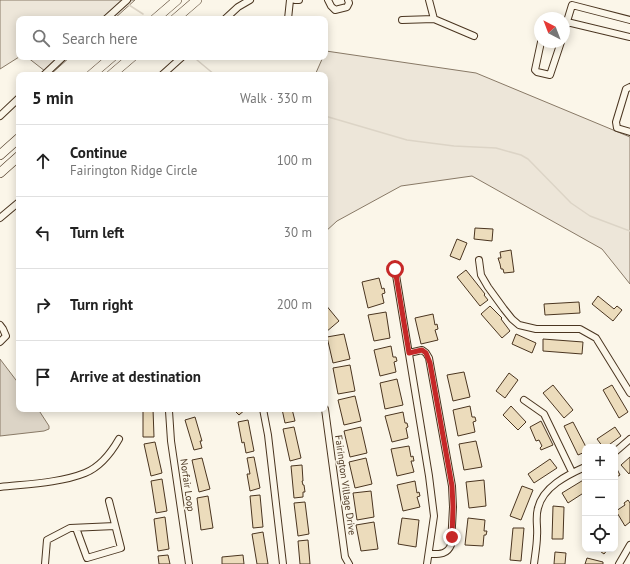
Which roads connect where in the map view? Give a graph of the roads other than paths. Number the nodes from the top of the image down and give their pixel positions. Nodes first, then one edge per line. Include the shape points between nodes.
1 (127, 0) edge
2 (177, 0) edge
3 (197, 0) edge
4 (250, 0) edge
5 (290, 0) edge
6 (295, 0) edge
7 (299, 0) edge
8 (328, 0) edge
9 (348, 0) edge
10 (429, 0) edge
11 (570, 12) edge
12 (109, 16) edge
13 (158, 16) edge
14 (178, 16) edge
15 (228, 16) edge
16 (288, 16) edge
17 (434, 19) junction
18 (402, 20) dead end
19 (630, 20) edge
20 (570, 28) edge
21 (474, 36) dead end
22 (630, 37) edge
23 (540, 48) edge
24 (559, 48) edge
25 (60, 60) edge
26 (108, 60) edge
27 (128, 60) edge
28 (179, 60) edge
29 (47, 72) edge
30 (94, 72) edge
31 (114, 72) edge
32 (165, 72) edge
33 (630, 87) edge
34 (16, 101) edge
35 (0, 116) edge
36 (630, 132) edge
37 (16, 141) edge
38 (0, 155) edge
39 (16, 159) edge
40 (0, 173) edge
41 (16, 205) edge
42 (0, 218) edge
43 (478, 260) dead end
44 (395, 269) dead end
45 (0, 325) edge
46 (0, 342) edge
47 (409, 353) junction
48 (630, 393) edge
49 (524, 400) dead end
50 (169, 412) edge
51 (264, 412) edge
52 (325, 412) edge
53 (118, 439) dead end
54 (630, 439) edge
55 (618, 449) edge
56 (582, 468) edge
57 (572, 472) junction
58 (0, 487) edge
59 (109, 501) dead end
60 (115, 526) junction
61 (76, 528) junction
62 (630, 545) edge
63 (429, 554) junction
64 (45, 564) edge
65 (189, 564) edge
66 (283, 564) edge
67 (349, 564) edge
68 (427, 564) edge
69 (534, 564) edge
70 (619, 564) edge

1 - 12 street
2 - 13 highway
3 - 14 highway
4 - 15 street
5 - 16 street
6 - 7 street
8 - 9 street via 335,10 347,7
10 - 17 street
11 - 19 street via 572,5
17 - 18 street
17 - 21 street
20 - 22 street
23 - 24 street via 535,70 550,75
25 - 29 street
26 - 30 highway
27 - 31 highway
28 - 32 street
33 - 36 street via 626,89 616,122 617,128
34 - 35 street
37 - 38 highway
39 - 40 highway
41 - 42 street
43 - 48 street via 481,275 512,319 519,325 536,329 580,329 596,338
44 - 47 street
45 - 46 street via 6,336
47 - 63 street via 434,516
47 - 63 street via 422,350 429,358 452,486 451,545 445,554
49 - 57 street via 544,414
50 - 65 street, Norfair Loop
51 - 66 street
52 - 67 street, Fairington Village Drive via 345,557
53 - 58 street via 103,461 84,474 60,480
54 - 55 street
56 - 57 street
57 - 69 street via 546,492 538,507 538,537
59 - 60 street
60 - 61 street
60 - 61 street via 121,548 87,558
61 - 64 street via 70,528 47,540
62 - 70 street
63 - 68 street

